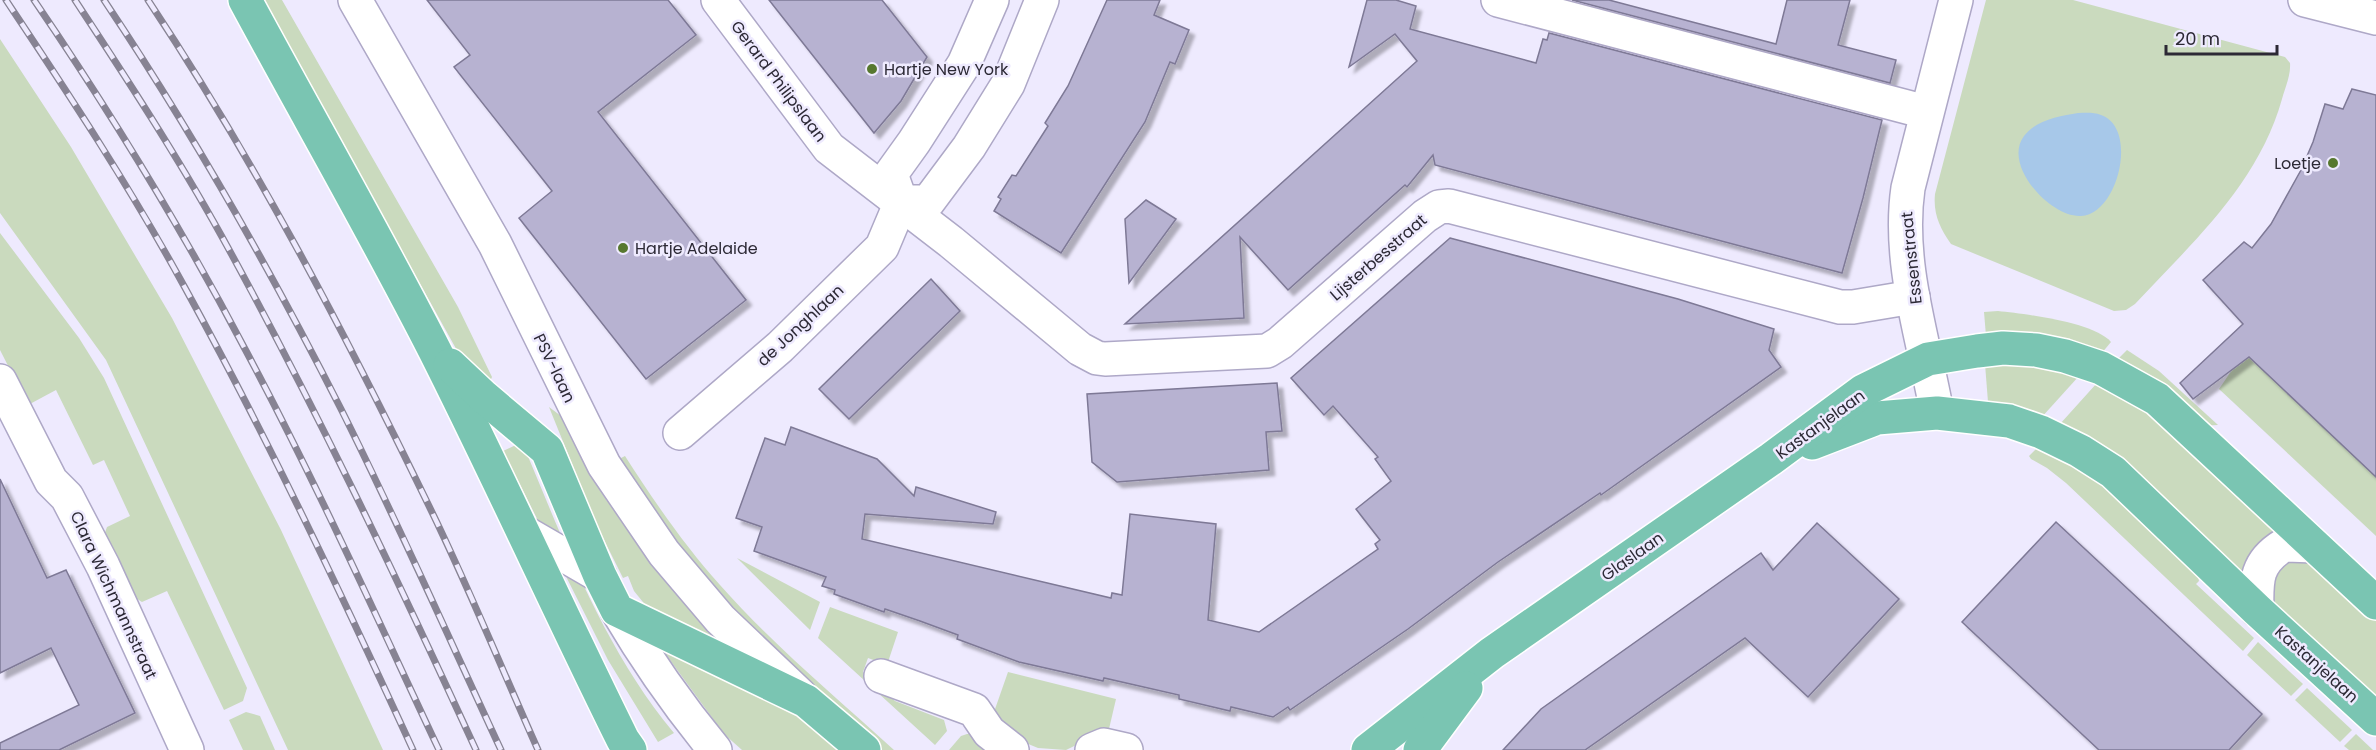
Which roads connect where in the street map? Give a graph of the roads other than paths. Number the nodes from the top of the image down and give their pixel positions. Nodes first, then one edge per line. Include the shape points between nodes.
1 (244, 0) edge
2 (355, 0) edge
3 (718, 0) edge
4 (992, 0) edge
5 (1042, 0) edge
6 (1498, 0) edge
7 (1956, 0) edge
8 (2305, 0) edge
9 (2376, 18) edge
10 (1926, 112) junction
11 (901, 202) junction
12 (1913, 297) junction
13 (435, 350) junction
14 (1928, 359) junction
15 (0, 381) edge
16 (1937, 413) junction
17 (680, 433) dead end
18 (1771, 459) junction
19 (524, 532) junction
20 (2314, 546) junction
21 (600, 576) junction
22 (2376, 603) edge
23 (617, 610) junction
24 (2257, 610) junction
25 (1492, 653) junction
26 (881, 676) dead end
27 (806, 700) junction
28 (2376, 719) edge
29 (180, 748) edge
30 (630, 750) edge
31 (715, 750) edge
32 (864, 750) edge
33 (1012, 750) edge
34 (1092, 750) edge
35 (1126, 750) edge
36 (1368, 750) edge
37 (1420, 750) edge

1 - 13 main road
2 - 27 street, PSV-laan via 495,244 604,465 664,553 720,619
3 - 11 street, Gerard Philipslaan via 829,148
4 - 11 street via 964,64 891,174
5 - 11 street via 1008,84 969,147 928,202
6 - 10 street
7 - 10 street, Essenstraat
8 - 9 street
10 - 12 street, Essenstraat via 1905,208
11 - 12 street, Lijsterbesstraat via 1080,349 1105,359 1267,351 1425,216 1449,206 1840,307
11 - 17 street, de Jonghlaan via 882,246 780,347
12 - 14 street, Essenstraat
13 - 19 main road
13 - 21 main road via 547,450
14 - 16 street, Essenstraat
14 - 18 main road, Kastanjelaan via 1863,391
14 - 20 main road, Kastanjelaan via 2003,348 2066,356 2101,368 2157,399
15 - 29 street, Clara Wichmannstraat via 51,481 67,497 103,566
16 - 18 main road, Kastanjelaan via 1877,417
16 - 24 main road, Kastanjelaan via 2009,421 2042,432 2113,472
18 - 25 main road, Glaslaan
19 - 21 street
19 - 30 main road
20 - 22 main road, Kastanjelaan
20 - 24 street via 2284,545 2262,565 2256,584
21 - 23 main road
23 - 27 main road, PSV-laan
23 - 31 street via 678,705
24 - 28 main road, Kastanjelaan
25 - 36 main road, Glaslaan
25 - 37 main road, Glaslaan
26 - 33 street via 974,710 989,732
27 - 32 main road, PSV-laan
34 - 35 street via 1104,745

